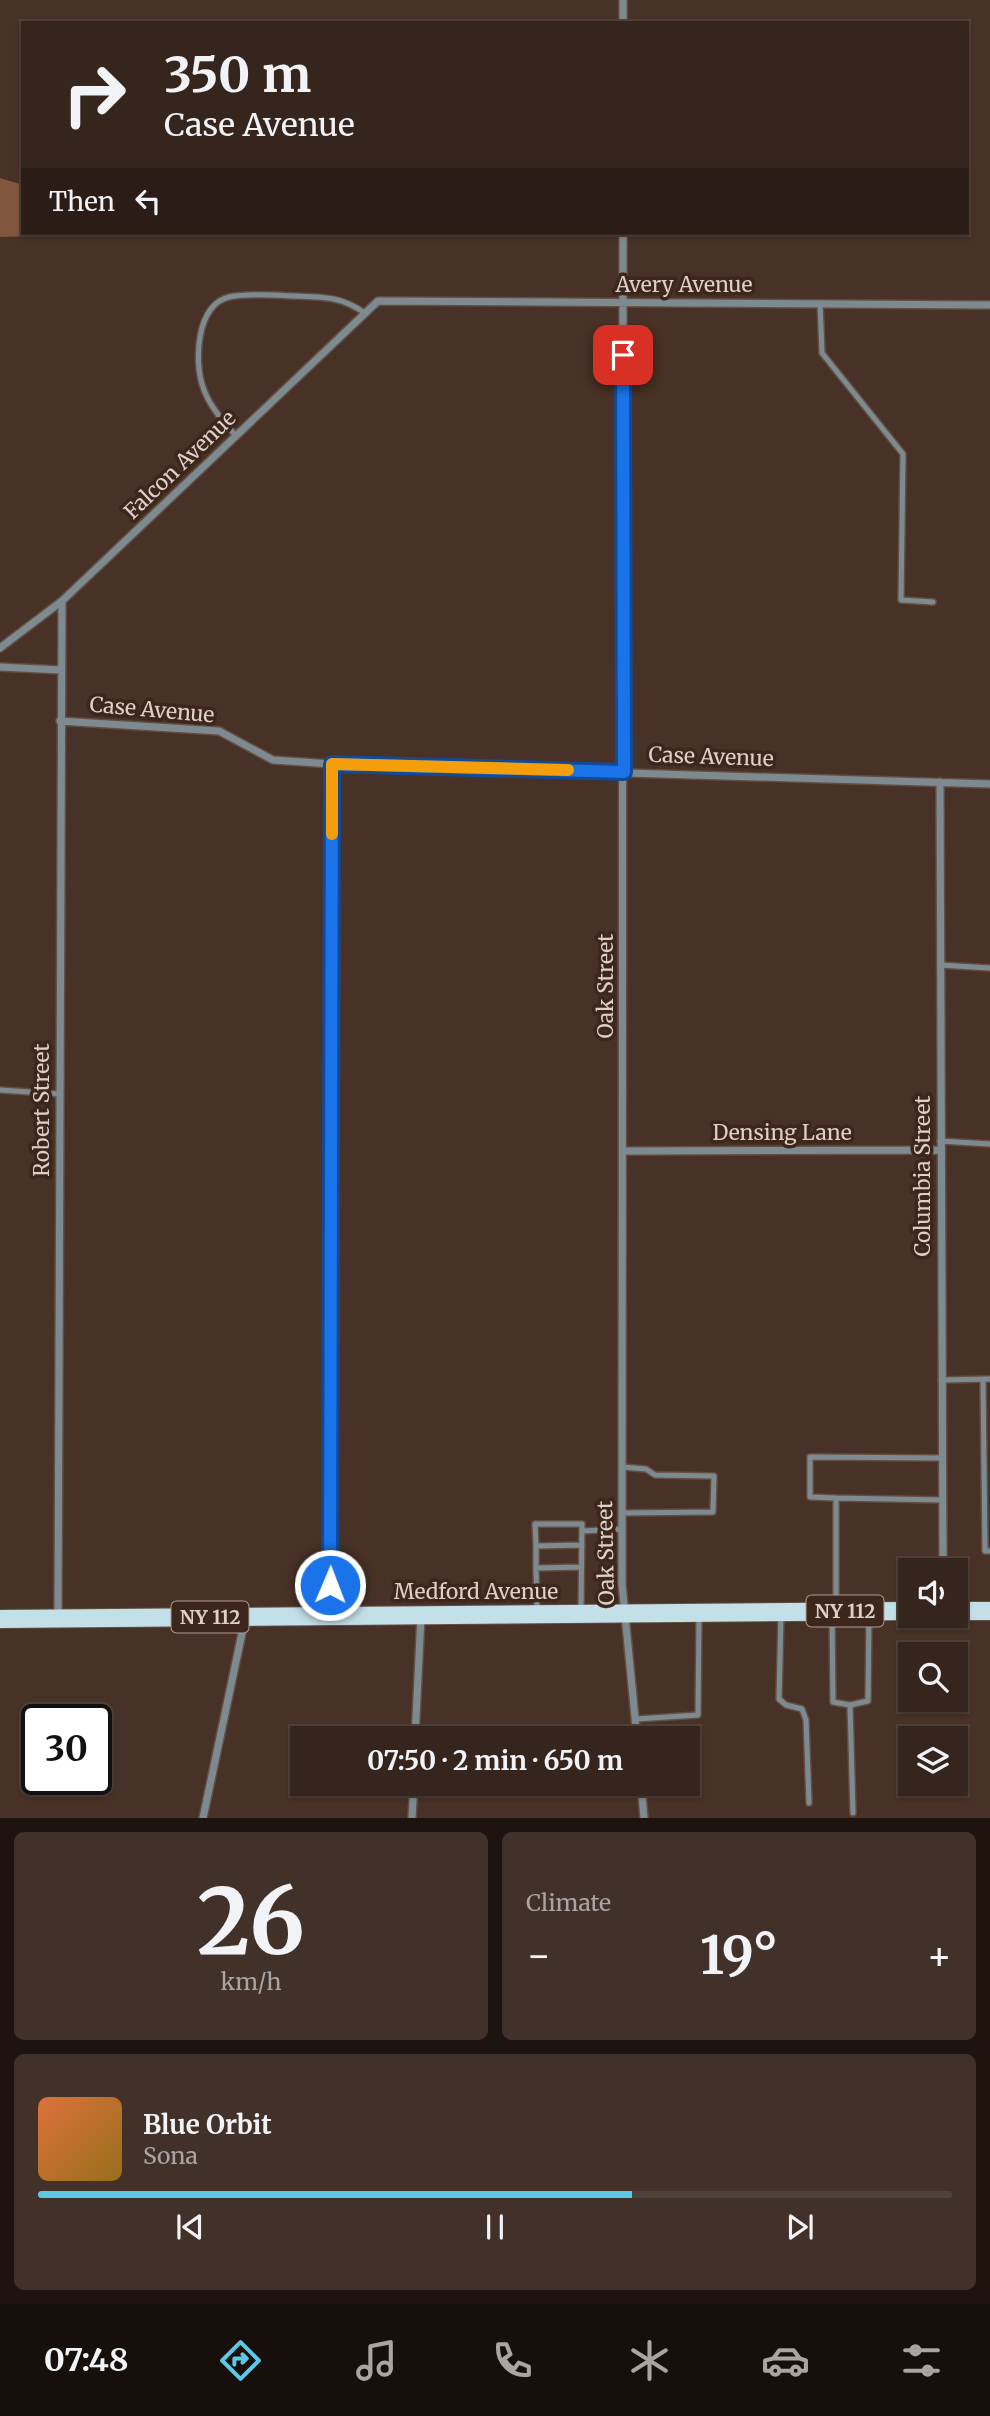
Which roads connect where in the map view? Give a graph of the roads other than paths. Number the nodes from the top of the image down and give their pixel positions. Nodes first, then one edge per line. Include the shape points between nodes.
1 (623, 0) edge
2 (623, 21) edge
3 (623, 235) edge
4 (378, 301) joint
5 (623, 302) junction
6 (820, 303) junction
7 (990, 305) edge
8 (365, 313) junction
9 (236, 436) junction
10 (62, 601) junction
11 (933, 602) dead end
12 (0, 648) edge
13 (0, 667) edge
14 (61, 670) junction
15 (60, 721) junction
16 (332, 764) junction
17 (624, 772) junction
18 (940, 782) junction
19 (990, 784) edge
20 (940, 965) junction
21 (990, 968) edge
22 (0, 1090) edge
23 (59, 1094) junction
24 (940, 1140) junction
25 (990, 1144) edge
26 (941, 1150) junction
27 (623, 1151) junction
28 (941, 1380) junction
29 (987, 1380) edge
30 (942, 1458) junction
31 (622, 1467) junction
32 (836, 1498) junction
33 (942, 1500) junction
34 (622, 1513) junction
35 (622, 1530) junction
36 (582, 1531) junction
37 (582, 1545) junction
38 (536, 1546) junction
39 (990, 1551) edge
40 (943, 1558) edge
41 (581, 1567) junction
42 (536, 1568) junction
43 (834, 1611) junction
44 (869, 1611) junction
45 (898, 1611) edge
46 (968, 1611) edge
47 (990, 1611) edge
48 (699, 1612) junction
49 (781, 1612) junction
50 (581, 1614) junction
51 (625, 1614) junction
52 (421, 1615) junction
53 (537, 1615) junction
54 (330, 1616) junction
55 (245, 1617) junction
56 (0, 1619) edge
57 (58, 1619) junction
58 (850, 1705) junction
59 (636, 1719) junction
60 (416, 1726) edge
61 (636, 1726) edge
62 (413, 1796) edge
63 (642, 1796) edge
64 (809, 1803) dead end
65 (853, 1812) dead end
66 (204, 1818) edge
67 (412, 1818) edge
68 (644, 1818) edge

1 - 2 street
3 - 5 street, Oak Street
4 - 5 street, Avery Avenue
4 - 8 street, Falcon Avenue
5 - 6 street, Avery Avenue
5 - 17 street, Oak Street
6 - 7 street, Avery Avenue
6 - 11 lane via 822,353 903,454 901,600
8 - 9 street, Falcon Avenue
8 - 9 lane via 335,298 289,296 227,297 208,311 198,351 202,387
9 - 10 street, Falcon Avenue
10 - 12 street, Falcon Avenue
10 - 14 street, Robert Street
13 - 14 street
14 - 15 street, Robert Street
15 - 16 street, Case Avenue via 219,731 273,760
15 - 23 street, Robert Street
16 - 17 street, Case Avenue
16 - 54 street
17 - 18 street, Case Avenue
17 - 27 street, Oak Street
18 - 19 street, Case Avenue
18 - 20 street, Columbia Street
20 - 21 lane
20 - 24 street, Columbia Street
22 - 23 lane
23 - 57 street, Robert Street
24 - 25 lane
24 - 26 street, Columbia Street
26 - 27 street, Densing Lane
26 - 28 street, Columbia Street
27 - 31 street, Oak Street
28 - 29 lane
28 - 30 street, Columbia Street
29 - 39 lane via 985,1551
30 - 32 lane via 810,1457 810,1497
30 - 33 street, Columbia Street
31 - 34 street, Oak Street
31 - 34 lane via 646,1469 655,1475 714,1476 713,1512
32 - 33 lane
32 - 43 lane
33 - 40 street, Columbia Street
34 - 35 street, Oak Street
35 - 36 lane
35 - 51 street, Oak Street
36 - 37 lane
36 - 38 lane via 582,1524 535,1524
37 - 38 lane
37 - 41 lane
38 - 42 lane
41 - 42 lane
41 - 50 lane
42 - 53 lane
43 - 44 main road, Medford Avenue / NY 112
43 - 49 main road, Medford Avenue / NY 112
43 - 58 lane via 833,1702
44 - 45 main road, Medford Avenue / NY 112
44 - 58 lane via 868,1702
46 - 47 main road
48 - 49 main road, Medford Avenue / NY 112
48 - 51 main road, Medford Avenue / NY 112
48 - 59 lane via 698,1715
49 - 64 lane via 779,1699 802,1709 806,1720
50 - 51 main road, Medford Avenue / NY 112
50 - 53 main road, Medford Avenue / NY 112
51 - 59 street, Oak Street
52 - 53 main road, Medford Avenue / NY 112
52 - 54 main road, Medford Avenue / NY 112
52 - 60 street
54 - 55 main road, Medford Avenue / NY 112
55 - 57 main road, Medford Avenue / NY 112
55 - 66 street
56 - 57 main road, Medford Avenue / NY 112
58 - 65 lane
59 - 61 street, Oak Street
62 - 67 street
63 - 68 street

